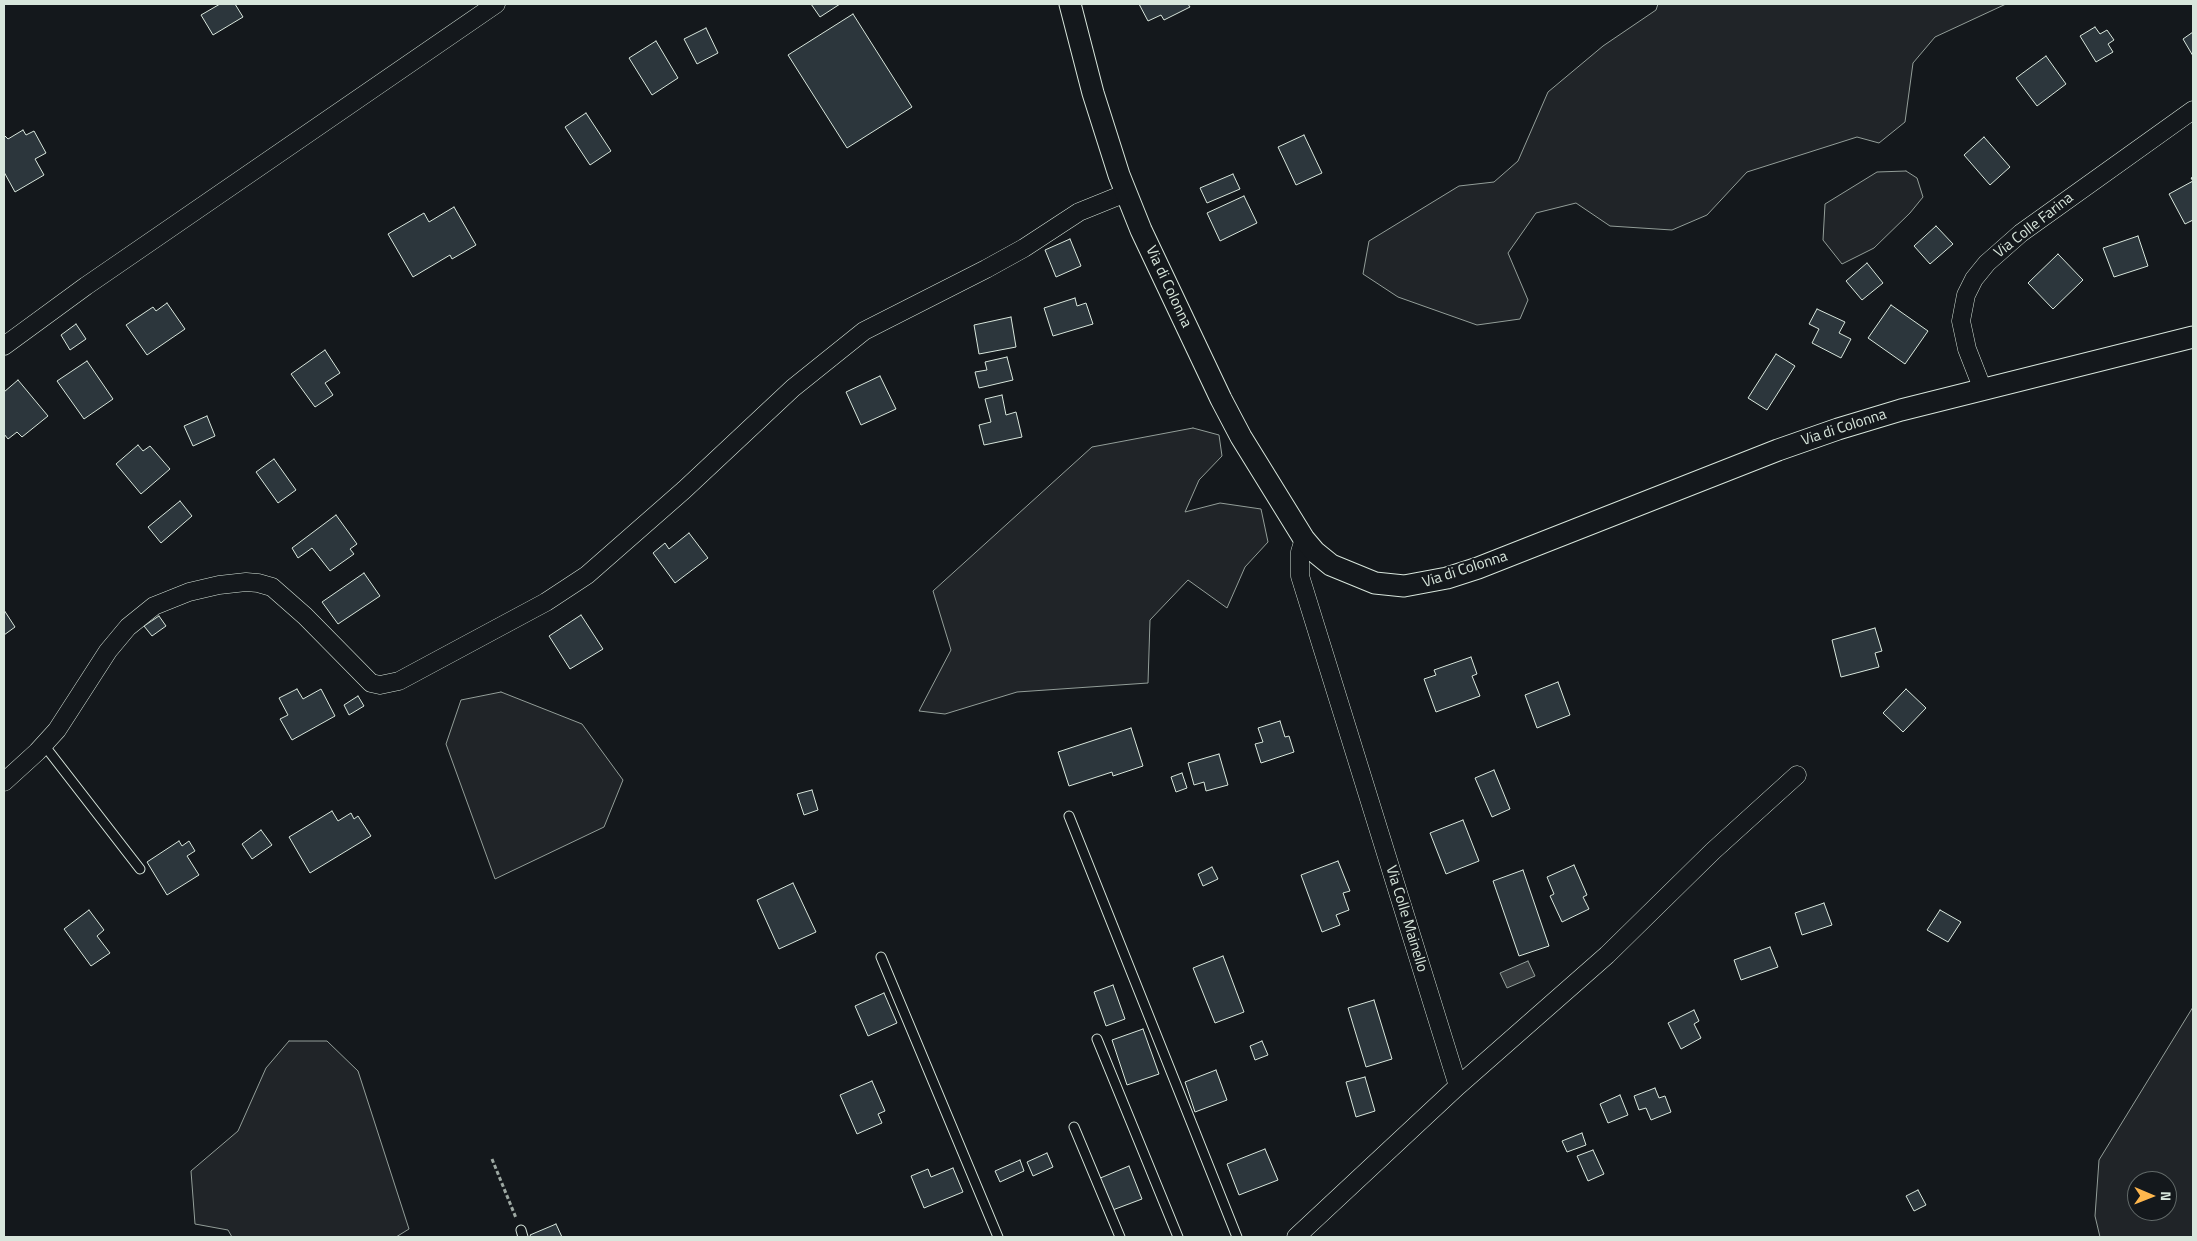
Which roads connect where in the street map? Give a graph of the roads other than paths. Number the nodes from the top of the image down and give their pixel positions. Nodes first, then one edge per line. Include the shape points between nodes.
1 (496, 4) edge
2 (1070, 4) edge
3 (2193, 110) edge
4 (1126, 193) junction
5 (2193, 337) edge
6 (4, 346) edge
7 (1983, 390) junction
8 (1304, 539) junction
9 (44, 745) junction
10 (1797, 775) dead end
11 (4, 782) edge
12 (1069, 816) dead end
13 (140, 869) dead end
14 (881, 958) dead end
15 (1097, 1039) dead end
16 (1458, 1086) junction
17 (1074, 1127) dead end
18 (998, 1237) edge
19 (1120, 1237) edge
20 (1178, 1237) edge
21 (1237, 1237) edge
22 (1296, 1237) edge

1 - 6 street
2 - 4 street, Via di Colonna via 1104,130
3 - 7 street, Via Colle Farina via 2020,233 1974,279 1966,294 1961,321 1967,349
4 - 8 street, Via di Colonna via 1221,400
4 - 9 street via 1079,212 994,264 864,330 793,388 587,575 541,604 399,681 380,686 371,683 272,587 252,582 219,585 173,597 137,618 113,644 69,713
5 - 7 street, Via di Colonna
7 - 8 street, Via di Colonna via 1902,410 1778,450 1478,568 1426,584 1390,585 1361,578 1331,565
8 - 16 street, Via Colle Mainello via 1300,552 1300,576
9 - 11 street
9 - 13 lane
10 - 16 street via 1591,969
12 - 21 lane
14 - 18 lane
15 - 20 lane
16 - 22 street
17 - 19 lane

